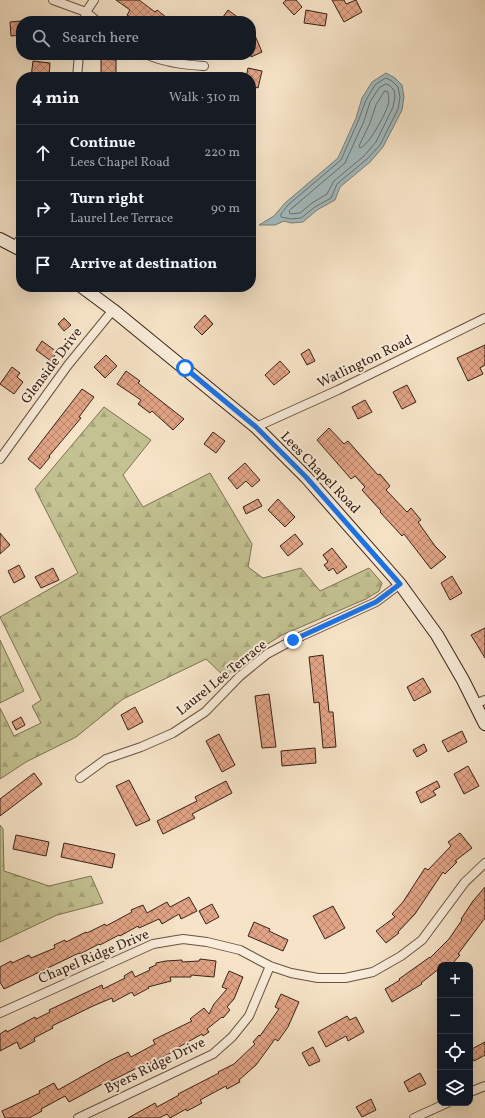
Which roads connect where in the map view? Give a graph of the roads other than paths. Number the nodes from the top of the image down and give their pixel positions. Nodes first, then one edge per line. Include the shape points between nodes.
1 (53, 0) edge
2 (94, 0) edge
3 (86, 12) junction
4 (85, 16) edge
5 (91, 16) edge
6 (79, 60) edge
7 (159, 60) edge
8 (204, 66) dead end
9 (77, 72) edge
10 (0, 239) edge
11 (16, 244) edge
12 (89, 292) edge
13 (112, 310) junction
14 (485, 318) edge
15 (256, 427) junction
16 (0, 459) edge
17 (400, 584) junction
18 (480, 702) edge
19 (485, 724) edge
20 (80, 778) dead end
21 (485, 863) edge
22 (270, 966) junction
23 (0, 1013) edge
24 (485, 1086) edge
25 (473, 1091) edge
26 (440, 1106) edge
27 (78, 1118) edge
28 (414, 1118) edge

1 - 3 street
2 - 3 street
3 - 4 street
3 - 5 street
6 - 9 street
7 - 8 street
10 - 11 main road
12 - 13 main road, Lees Chapel Road
13 - 15 main road, Lees Chapel Road
13 - 16 street, Glenside Drive
14 - 15 street, Watlington Road
15 - 17 main road, Lees Chapel Road via 306,477
17 - 18 main road, Lees Chapel Road via 437,634
17 - 20 street, Laurel Lee Terrace via 376,602 268,654 240,676 204,712 173,733 141,748 106,759
18 - 19 main road, Lees Chapel Road
21 - 22 street, Chapel Ridge Drive via 465,882 422,940 373,972 345,978 318,978
22 - 23 street, Chapel Ridge Drive via 240,950 207,942 183,939 153,944
22 - 27 street, Byers Ridge Drive via 249,1016 232,1037 213,1054
24 - 25 street
26 - 28 street

